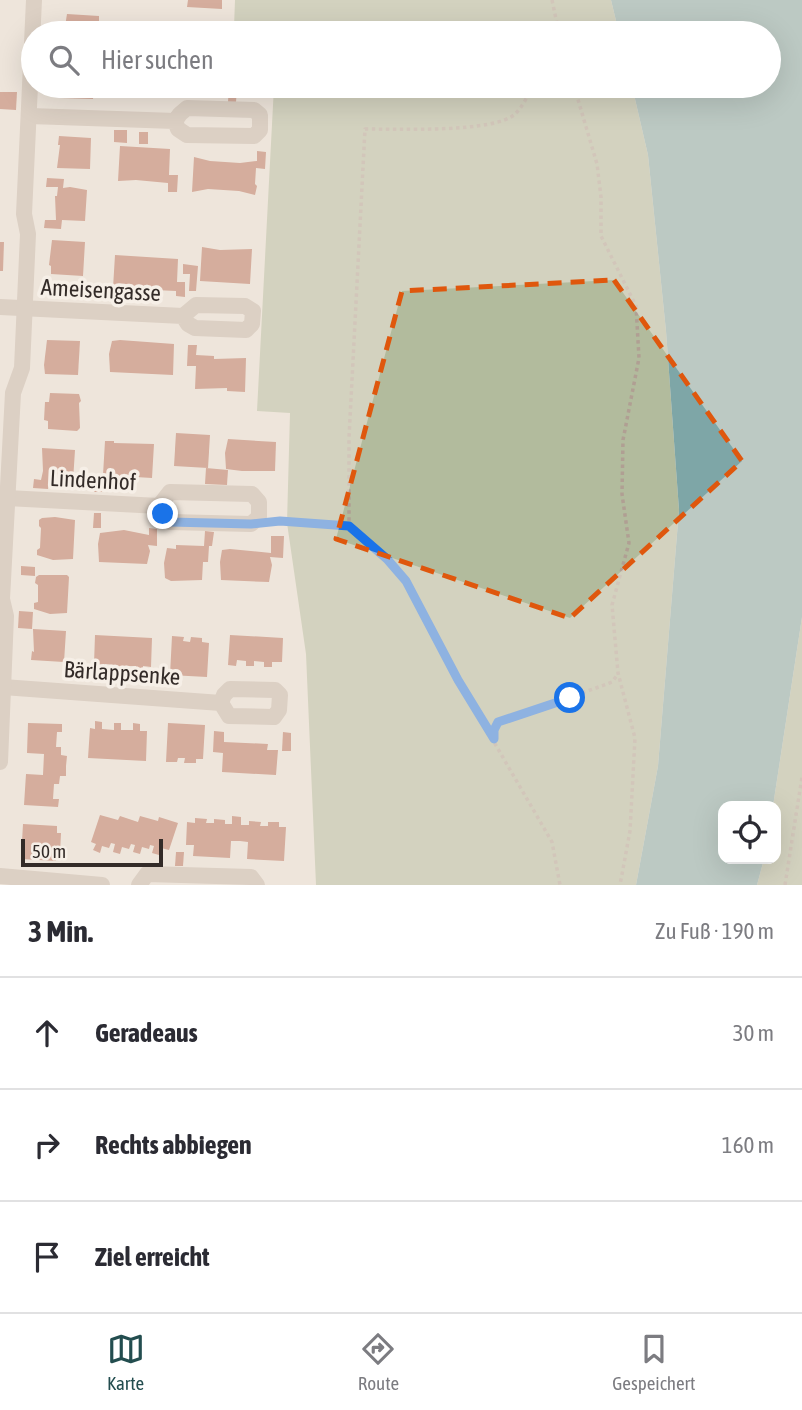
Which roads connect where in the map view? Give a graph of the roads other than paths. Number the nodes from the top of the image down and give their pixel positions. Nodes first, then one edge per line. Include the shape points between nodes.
1 (34, 0) edge
2 (33, 21) edge
3 (31, 98) edge
4 (30, 116) junction
5 (175, 121) junction
6 (0, 307) edge
7 (25, 309) junction
8 (183, 316) junction
9 (7, 498) junction
10 (159, 506) junction
11 (3, 687) junction
12 (225, 696) dead end
13 (0, 761) edge
14 (0, 876) edge
15 (143, 880) edge
16 (102, 885) edge
17 (257, 885) edge

1 - 2 street
3 - 4 street
4 - 5 street
4 - 7 street
5 - 5 street via 187,108 254,110 260,115 260,130 254,136 187,135 178,130
6 - 7 street, Ameisengasse
7 - 8 street, Ameisengasse
7 - 9 street via 22,368 13,393
8 - 8 street, Ameisengasse via 196,305 245,306 253,311 252,324 246,330 195,328
9 - 10 street, Lindenhof
9 - 11 street
10 - 10 street, Lindenhof via 170,492 252,494 259,502 259,517 251,524 170,522
11 - 12 street, Bärlappsenke
11 - 13 street
14 - 16 street
15 - 17 street via 251,877

